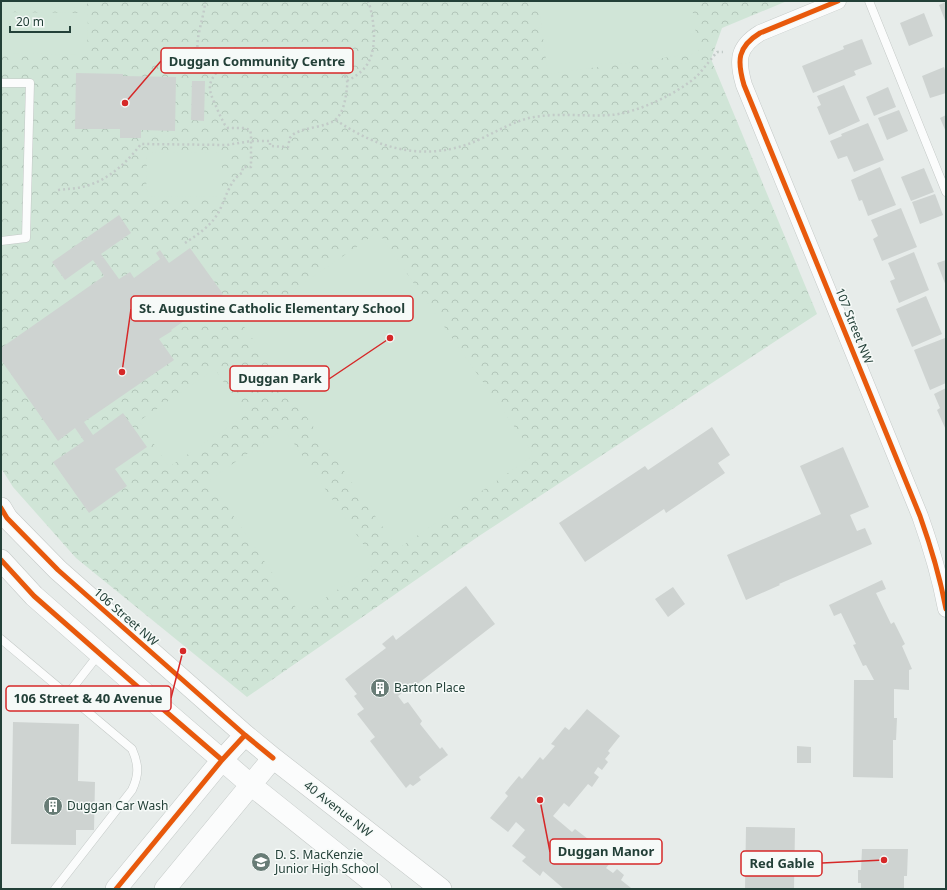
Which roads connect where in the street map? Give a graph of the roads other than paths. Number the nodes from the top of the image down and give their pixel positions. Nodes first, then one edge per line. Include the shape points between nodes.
1 (838, 1) edge
2 (869, 1) edge
3 (1, 83) edge
4 (946, 192) edge
5 (1, 241) edge
6 (1, 508) edge
7 (1, 560) edge
8 (946, 609) edge
9 (1, 640) edge
10 (100, 654) junction
11 (67, 695) junction
12 (245, 735) junction
13 (273, 758) junction
14 (222, 760) junction
15 (251, 785) junction
16 (54, 889) edge
17 (116, 889) edge
18 (165, 889) edge
19 (381, 889) edge
20 (442, 889) edge

1 - 8 street, 107 Street NW via 751,39 741,52 740,68 744,85 920,516 933,553
2 - 4 lane
3 - 5 lane via 30,83 26,238
6 - 12 street, 106 Street NW via 7,518 58,570
7 - 10 street via 34,596
9 - 11 lane
10 - 11 lane
10 - 14 street
11 - 16 lane via 132,749 138,769 132,790
12 - 13 street, 106 Street NW
12 - 14 street
13 - 15 street
13 - 20 street, 40 Avenue NW
14 - 15 street
14 - 17 street
15 - 18 street
15 - 19 street

